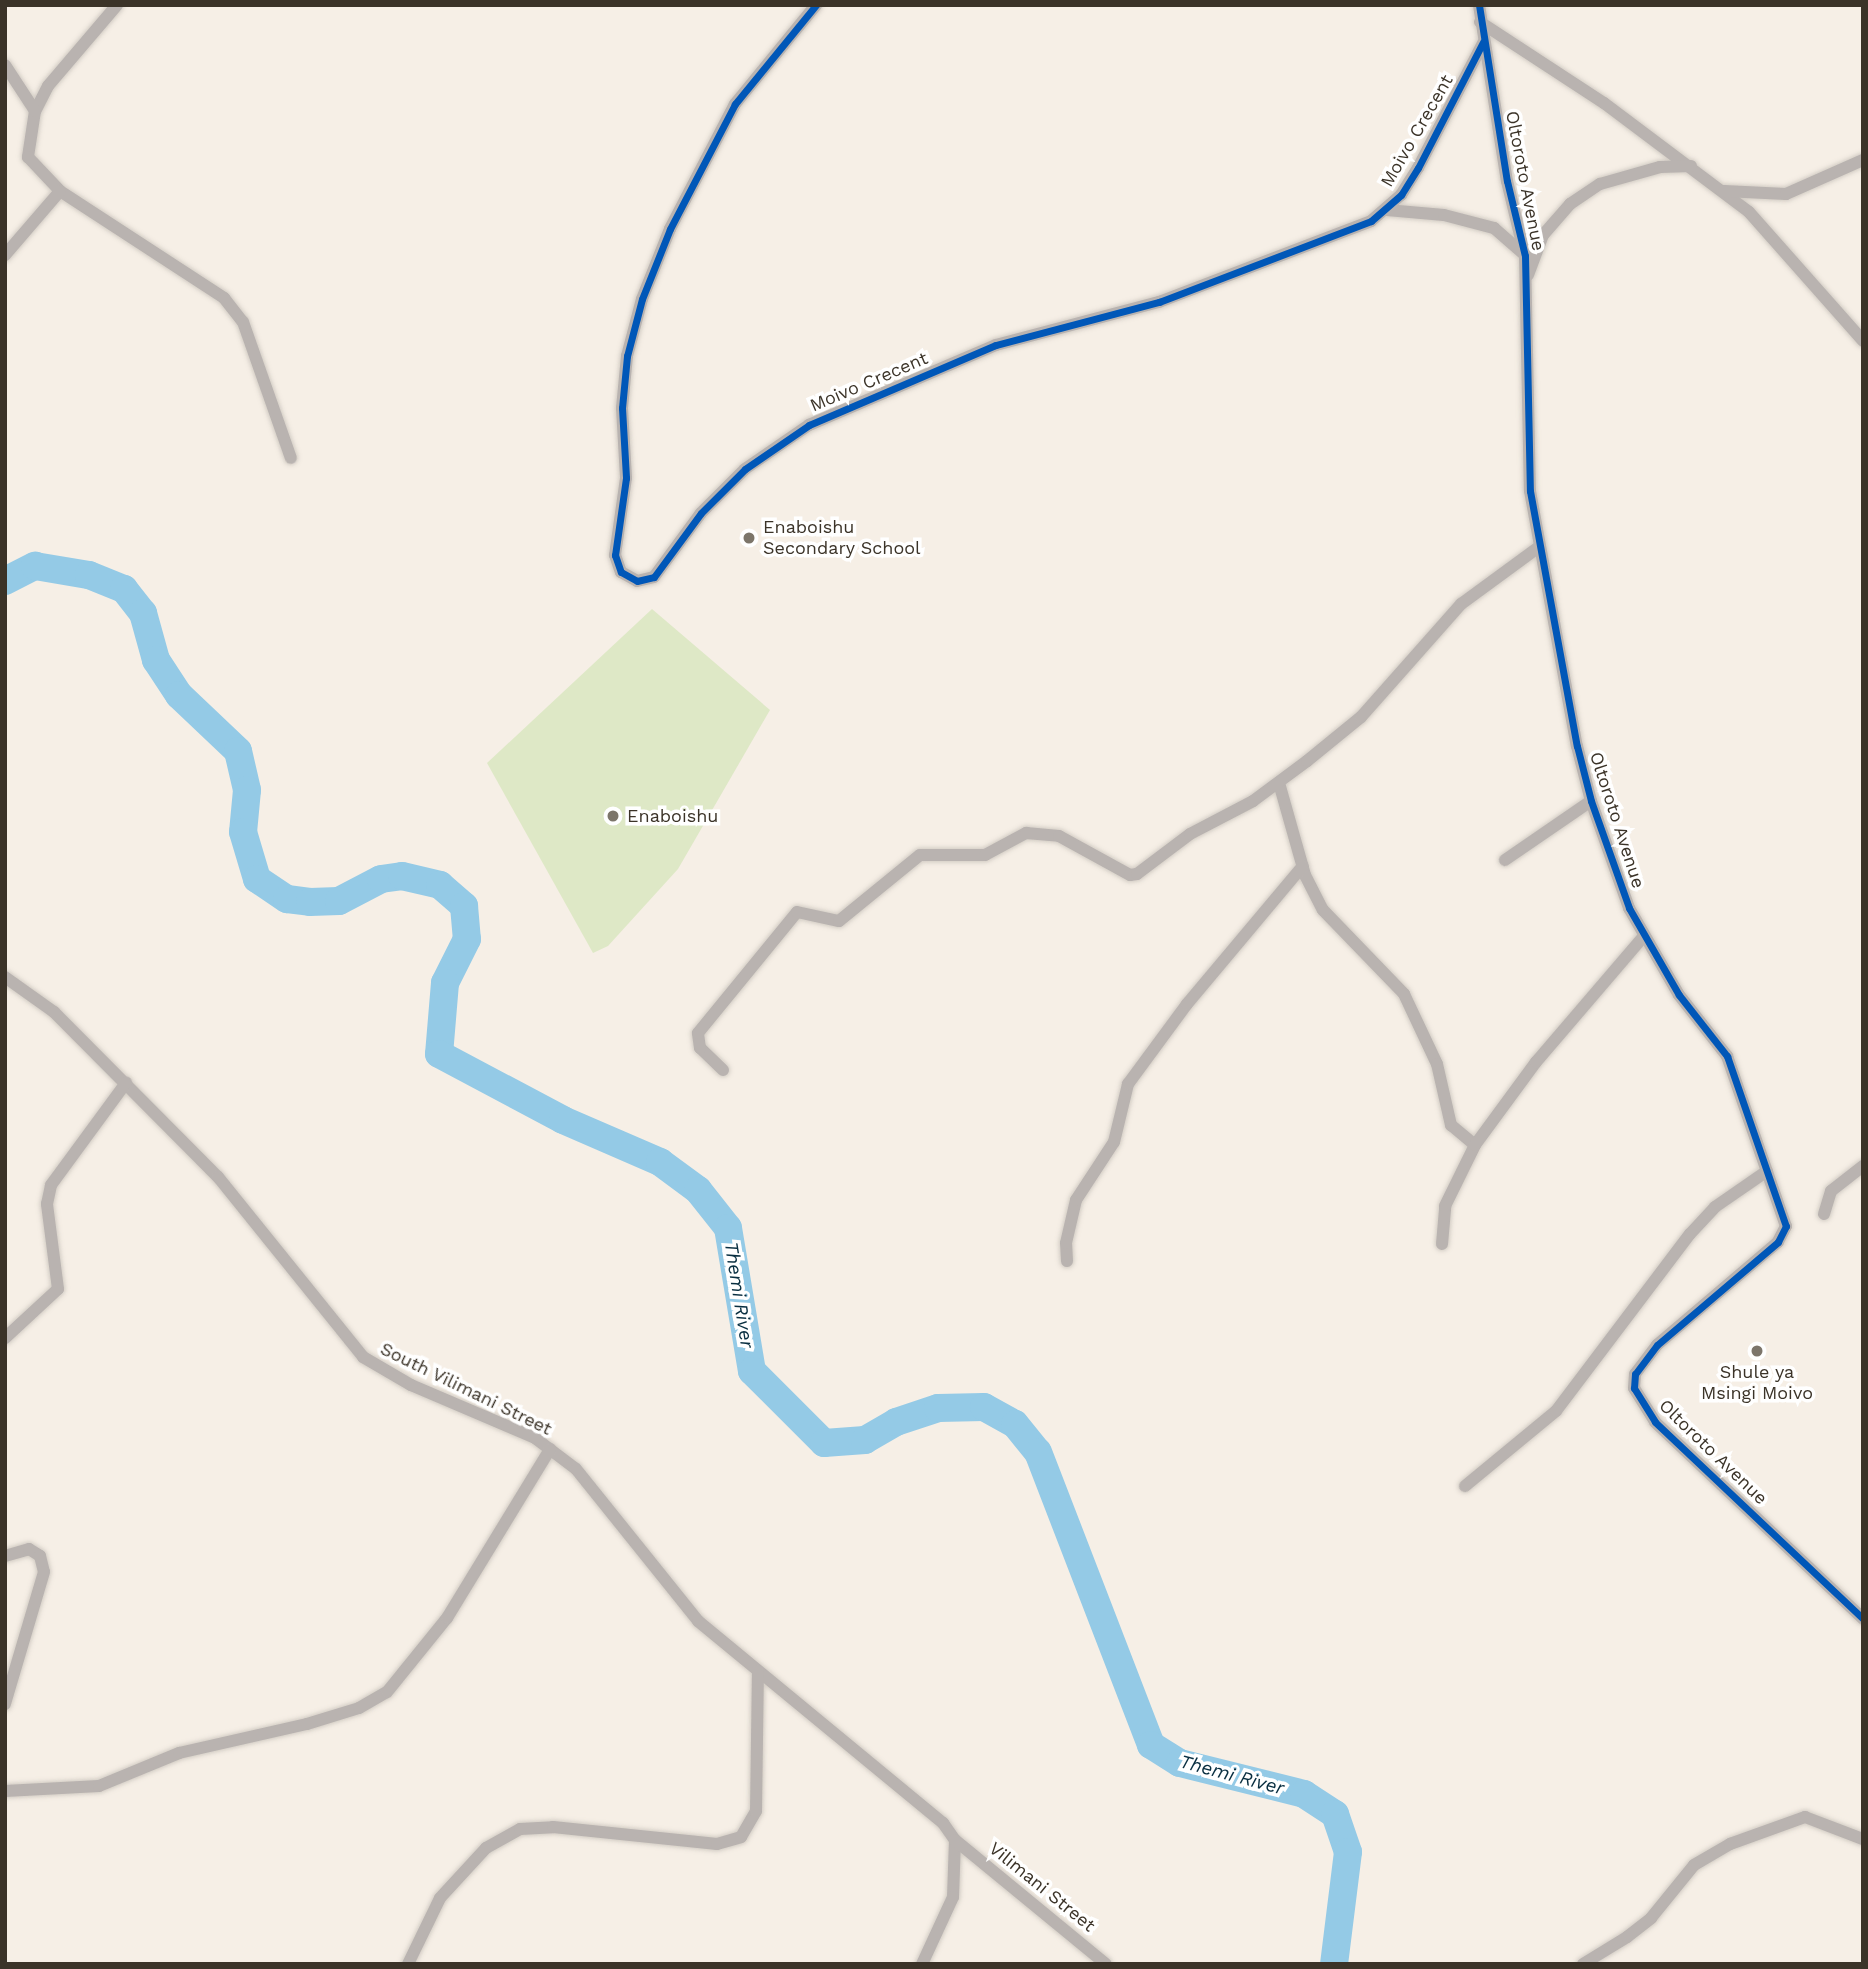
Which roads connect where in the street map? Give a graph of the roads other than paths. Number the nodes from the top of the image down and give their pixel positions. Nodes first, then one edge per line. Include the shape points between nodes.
1 (117, 5) edge
2 (816, 5) edge
3 (1479, 5) edge
4 (1480, 22) junction
5 (1483, 42) junction
6 (5, 65) edge
7 (35, 111) junction
8 (1863, 160) edge
9 (1691, 166) junction
10 (60, 191) junction
11 (1724, 191) junction
12 (1387, 210) junction
13 (5, 255) edge
14 (1525, 256) junction
15 (1526, 281) junction
16 (1863, 341) edge
17 (291, 458) dead end
18 (1539, 547) junction
19 (1279, 783) junction
20 (1591, 802) junction
21 (1505, 860) dead end
22 (1303, 866) junction
23 (1643, 937) junction
24 (5, 977) edge
25 (723, 1070) dead end
26 (126, 1083) junction
27 (1475, 1145) junction
28 (1863, 1166) edge
29 (1767, 1171) junction
30 (1824, 1214) dead end
31 (1442, 1244) dead end
32 (1067, 1261) dead end
33 (5, 1338) edge
34 (550, 1449) junction
35 (1465, 1486) dead end
36 (5, 1556) edge
37 (1863, 1619) edge
38 (758, 1671) junction
39 (5, 1704) edge
40 (5, 1791) edge
41 (1863, 1839) edge
42 (955, 1840) junction
43 (408, 1964) edge
44 (922, 1964) edge
45 (1106, 1964) edge
46 (1583, 1964) edge

1 - 7 street via 48,86
2 - 12 street, Moivo Crecent via 736,104 670,229 642,299 626,356 622,408 626,478 615,555 621,572 637,581 654,577 701,513 745,469 809,425 996,345 1159,302 1371,221
3 - 4 street, Oltoroto Avenue
4 - 5 street, Oltoroto Avenue
4 - 9 street
5 - 12 street, Moivo Crecent via 1418,168
5 - 14 street, Oltoroto Avenue
6 - 7 street
7 - 10 street via 28,157
8 - 11 street via 1786,194
9 - 11 street
9 - 15 street via 1660,167 1600,184 1570,204 1544,235
10 - 13 street
10 - 17 street via 224,298 243,322
11 - 16 street via 1770,235
12 - 14 street via 1444,215 1494,228
14 - 15 street, Oltoroto Avenue
15 - 18 street, Oltoroto Avenue via 1526,456
18 - 19 street via 1461,604 1361,717
18 - 20 street, Oltoroto Avenue
19 - 22 street
19 - 25 street via 1190,834 1137,874 1130,875 1059,836 1027,833 985,855 920,855 839,921 797,912 698,1033 700,1048
20 - 21 street
20 - 23 street, Oltoroto Avenue via 1611,865
22 - 27 street via 1334,925 1393,978 1418,1017 1443,1085 1451,1125
22 - 32 street via 1187,1004 1128,1084 1114,1142 1076,1200 1066,1243
23 - 27 street via 1536,1062
23 - 29 street, Oltoroto Avenue via 1679,995 1727,1056
24 - 26 street, South Vilimani Street via 54,1012
26 - 33 street via 51,1185 47,1204 58,1289
26 - 34 street, South Vilimani Street via 227,1187 363,1357 411,1385
27 - 31 street via 1445,1206
28 - 30 street via 1831,1191
29 - 35 street via 1715,1208 1690,1234 1556,1411
29 - 37 street, Oltoroto Avenue via 1784,1215 1784,1234 1657,1345 1635,1374 1634,1388 1655,1422
34 - 38 street, South Vilimani Street via 576,1469 611,1508 698,1620
34 - 40 street via 447,1618 387,1692 359,1707 307,1724 179,1753 99,1786
36 - 39 street via 29,1549 40,1556 44,1572
38 - 42 street, South Vilimani Street via 926,1805
38 - 43 street via 755,1811 741,1837 717,1844 553,1827 520,1829 486,1848 439,1898
41 - 46 street via 1805,1816 1730,1844 1694,1865 1635,1931
42 - 44 street via 953,1897
42 - 45 street, Vilimani Street

